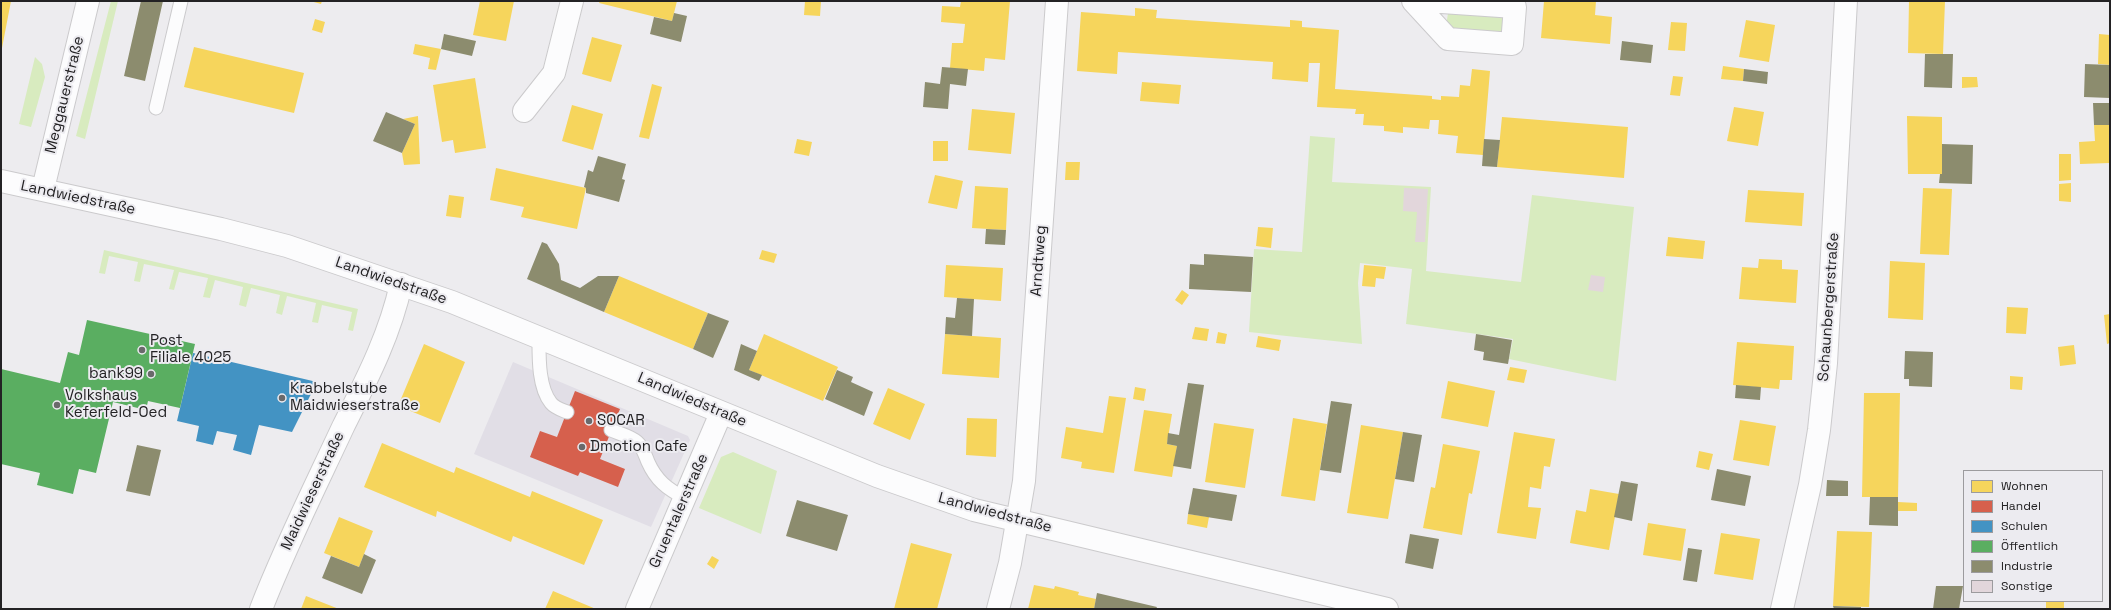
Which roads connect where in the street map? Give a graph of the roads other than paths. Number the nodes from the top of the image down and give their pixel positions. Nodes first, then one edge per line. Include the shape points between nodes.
1 (88, 1) edge
2 (181, 1) edge
3 (572, 1) edge
4 (1057, 1) edge
5 (1413, 1) edge
6 (1427, 1) edge
7 (1846, 1) edge
8 (156, 108) dead end
9 (524, 111) dead end
10 (1, 181) edge
11 (43, 189) junction
12 (401, 284) junction
13 (539, 337) junction
14 (567, 412) dead end
15 (721, 412) junction
16 (611, 430) dead end
17 (685, 498) junction
18 (1017, 520) junction
19 (261, 609) edge
20 (636, 609) edge
21 (998, 609) edge
22 (1386, 609) edge
23 (1782, 609) edge

1 - 11 street, Meggauerstraße
2 - 8 lane
3 - 9 street via 554,73
4 - 18 street, Arndtweg via 1024,481
5 - 6 street via 1448,40 1512,44 1515,7
7 - 23 street, Schaunbergerstraße via 1826,364 1810,486
10 - 11 street, Landwiedstraße
11 - 12 street, Landwiedstraße via 287,246
12 - 13 street, Landwiedstraße
12 - 19 street, Maidwieserstraße via 395,310 379,351 280,560
13 - 14 lane via 538,364 546,395 551,404
13 - 15 street, Landwiedstraße
15 - 17 street, Gruentalerstraße
15 - 18 street, Landwiedstraße via 928,495 974,510
16 - 17 lane via 637,442 659,481
17 - 20 street, Gruentalerstraße
18 - 21 street, Arndtweg via 1010,563
18 - 22 street, Landwiedstraße

